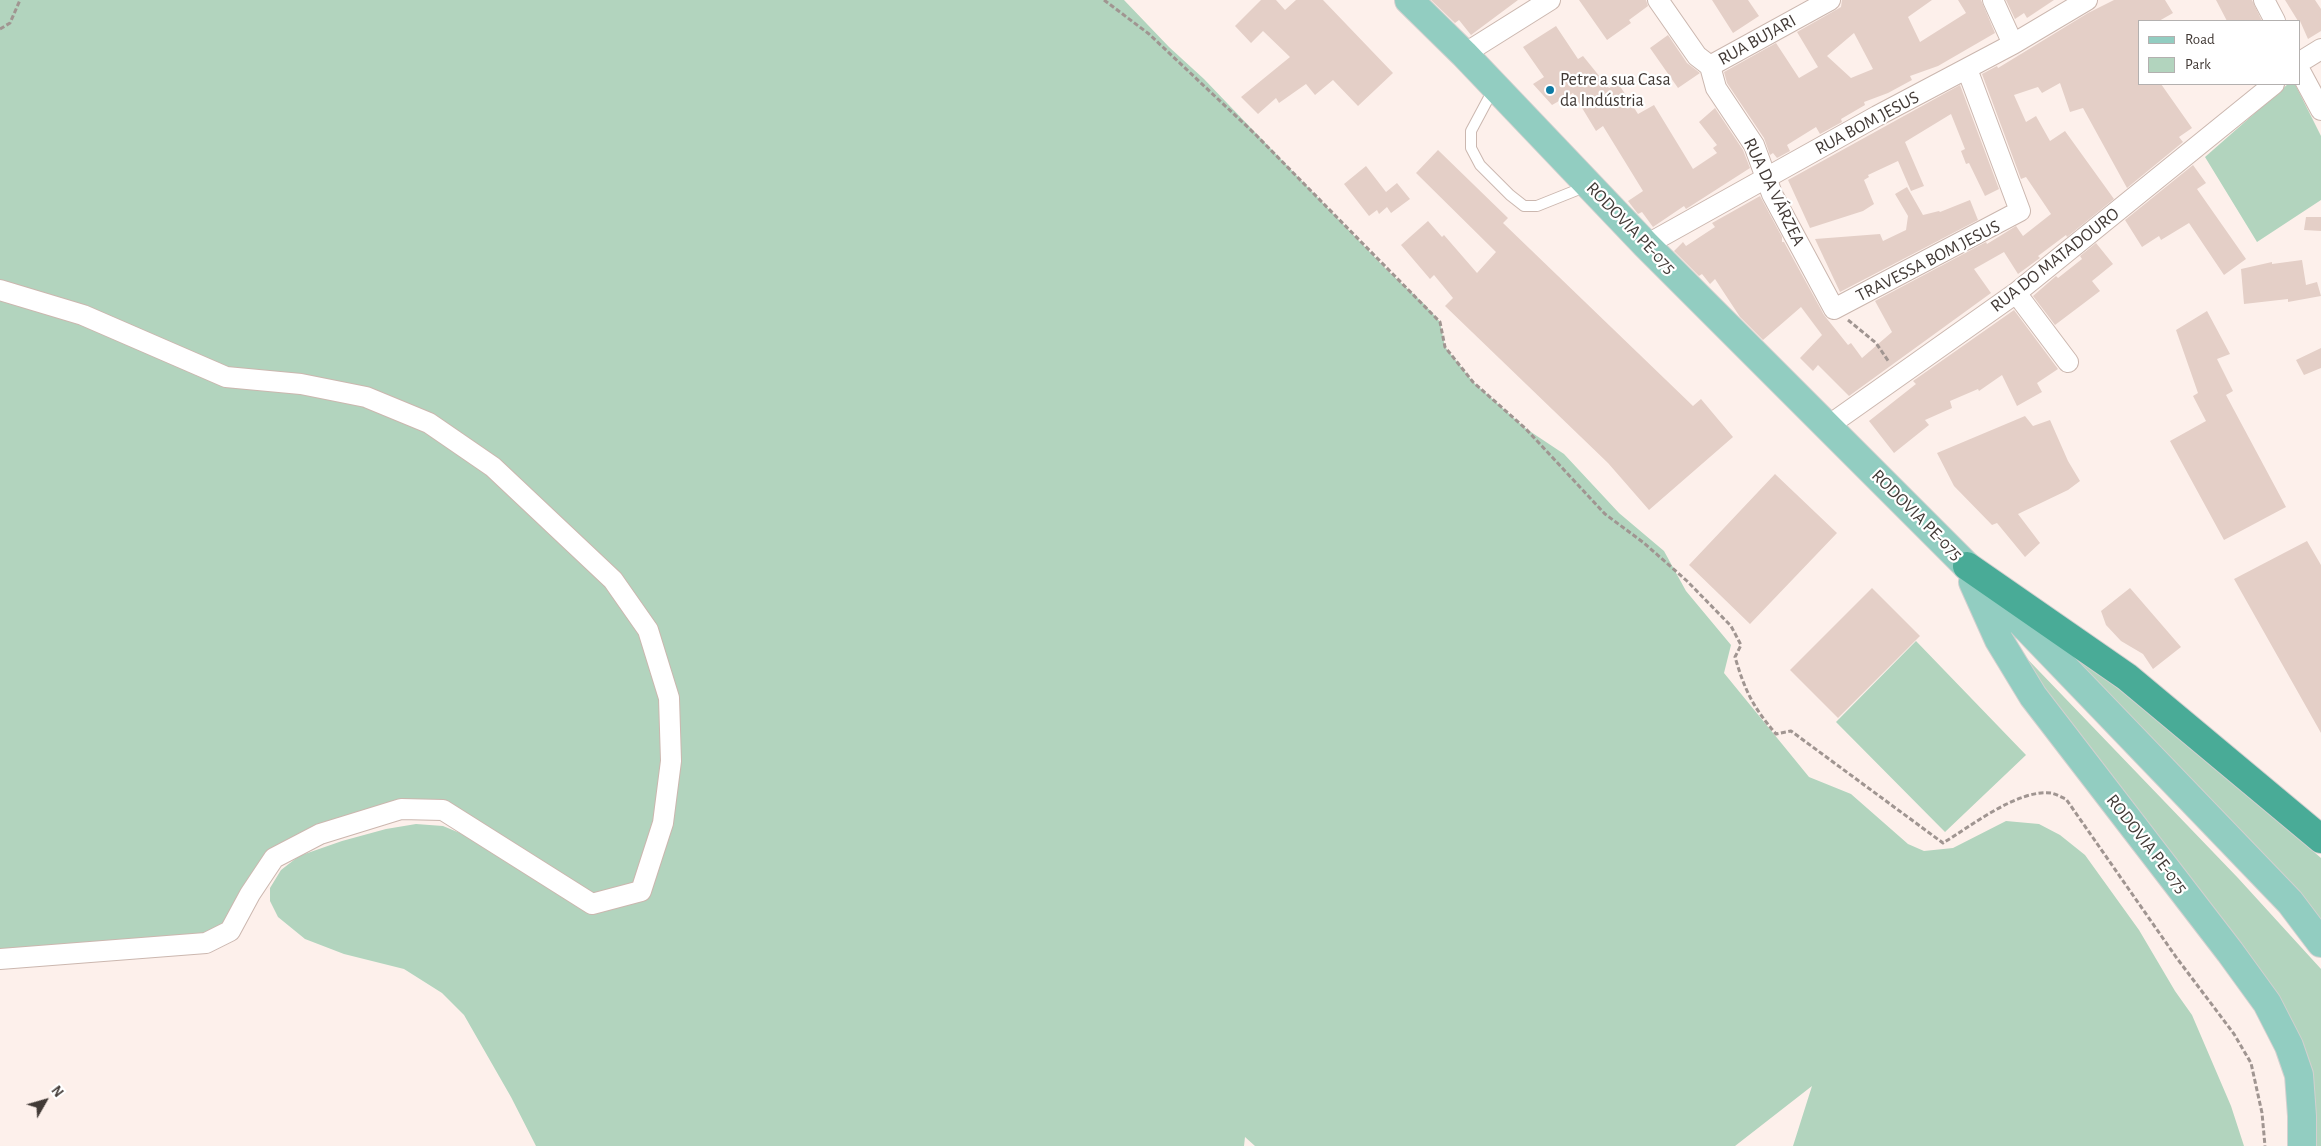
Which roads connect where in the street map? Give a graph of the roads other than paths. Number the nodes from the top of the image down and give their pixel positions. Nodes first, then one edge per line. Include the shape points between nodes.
1 (1409, 0) edge
2 (1550, 0) edge
3 (1658, 0) edge
4 (1830, 0) edge
5 (1993, 0) edge
6 (2087, 0) edge
7 (2264, 0) edge
8 (2274, 20) edge
9 (2013, 44) junction
10 (2321, 49) edge
11 (1464, 54) junction
12 (2301, 61) edge
13 (1710, 66) junction
14 (1967, 69) junction
15 (2301, 73) edge
16 (2273, 85) edge
17 (1495, 87) junction
18 (2321, 110) edge
19 (1767, 177) junction
20 (1588, 185) junction
21 (1646, 245) junction
22 (0, 290) edge
23 (2016, 293) junction
24 (1834, 309) joint
25 (2068, 362) dead end
26 (1828, 426) junction
27 (1967, 566) junction
28 (2321, 839) edge
29 (2321, 943) edge
30 (0, 959) edge
31 (2302, 1146) edge

1 - 11 main road, RODOVIA PE-075
2 - 11 street
3 - 13 street via 1696,56
4 - 13 street, RUA BUJARI
5 - 9 street
6 - 9 street, RUA BOM JESUS
7 - 8 street
9 - 14 street, RUA BOM JESUS
10 - 12 street
11 - 17 main road, RODOVIA PE-075
13 - 19 street, RUA DA VÁRZEA via 1716,88 1754,145
14 - 19 street, RUA BOM JESUS
14 - 24 street, TRAVESSA BOM JESUS via 2020,211
15 - 18 street
16 - 23 street, RUA DO MATADOURO
17 - 20 main road, RODOVIA PE-075
17 - 20 lane via 1471,131 1471,148 1480,165 1524,206 1537,206
19 - 21 street, RUA BOM JESUS
19 - 24 street, RUA DA VÁRZEA via 1772,194
20 - 21 main road, RODOVIA PE-075
21 - 26 main road, RODOVIA PE-075
22 - 30 street via 83,315 226,376 301,384 366,397 430,423 493,467 613,580 648,630 669,698 671,760 663,823 641,891 592,904 443,810 401,809 320,834 274,858 230,931 206,943
23 - 25 street
23 - 26 street, RUA DO MATADOURO
26 - 27 main road, RODOVIA PE-075
27 - 28 highway via 2127,677
27 - 29 main road via 2290,902
27 - 31 main road, RODOVIA PE-075 via 1999,640 2033,696 2267,1003 2289,1046 2299,1075

